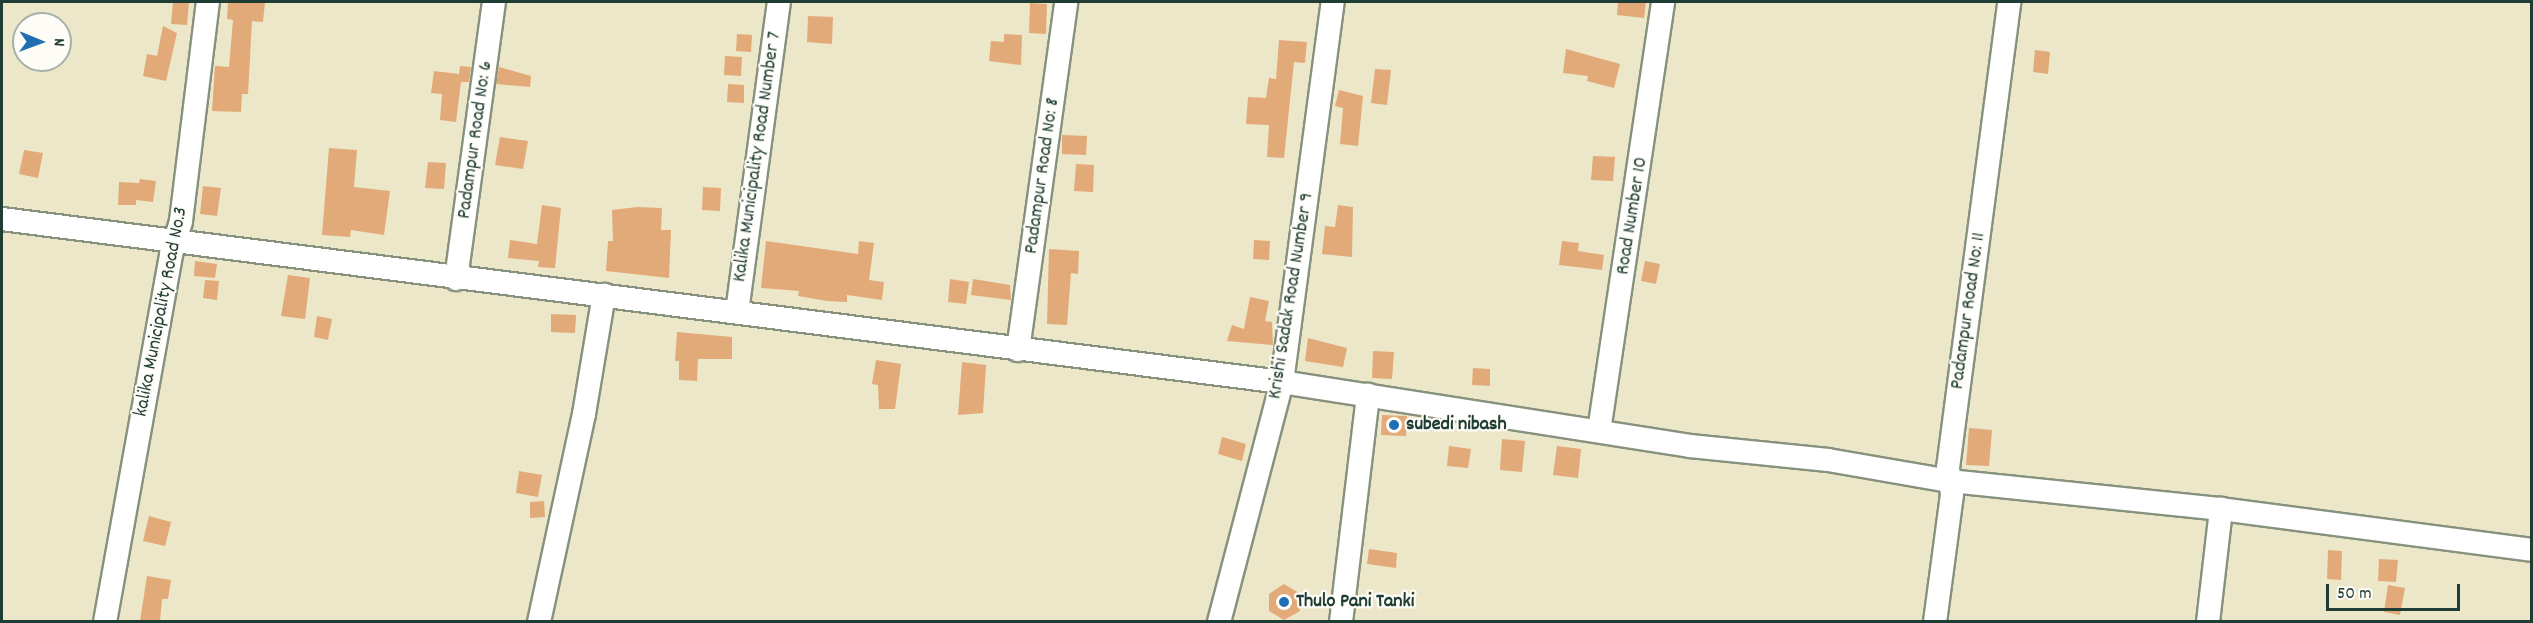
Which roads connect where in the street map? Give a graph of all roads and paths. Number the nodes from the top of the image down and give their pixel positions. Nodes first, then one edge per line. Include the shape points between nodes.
1 (208, 2) edge
2 (494, 2) edge
3 (779, 2) edge
4 (1066, 2) edge
5 (1333, 2) edge
6 (1663, 2) edge
7 (2009, 2) edge
8 (2, 219) edge
9 (175, 241) junction
10 (456, 279) junction
11 (604, 295) junction
12 (737, 312) junction
13 (1018, 350) junction
14 (1282, 382) junction
15 (1368, 395) junction
16 (1599, 431) junction
17 (1950, 481) junction
18 (2221, 509) junction
19 (2532, 550) edge
20 (105, 621) edge
21 (539, 621) edge
22 (1219, 621) edge
23 (1341, 621) edge
24 (1935, 621) edge
25 (2208, 621) edge

1 - 9 street, kalika Municipality Road No.3 via 181,221
2 - 10 street, Padampur Road No: 6
3 - 12 street, Kalika Municipality Road Number 7
4 - 13 street, Padampur Road No: 8
5 - 14 street, Krishi Sadak Road Number 9
6 - 16 street, Road Number 10
7 - 17 street, Padampur Road No: 11 via 1948,468
8 - 9 street
9 - 10 street
9 - 20 street, kalika Municipality Road No.3
10 - 11 street
11 - 12 street
11 - 21 street via 584,414
12 - 13 street
13 - 14 street
14 - 15 street
14 - 22 street, Krishi Sadak Road Number 9
15 - 16 street
15 - 23 street
16 - 17 street
17 - 18 street
17 - 24 street, Padampur Road No: 11
18 - 19 street
18 - 25 street

